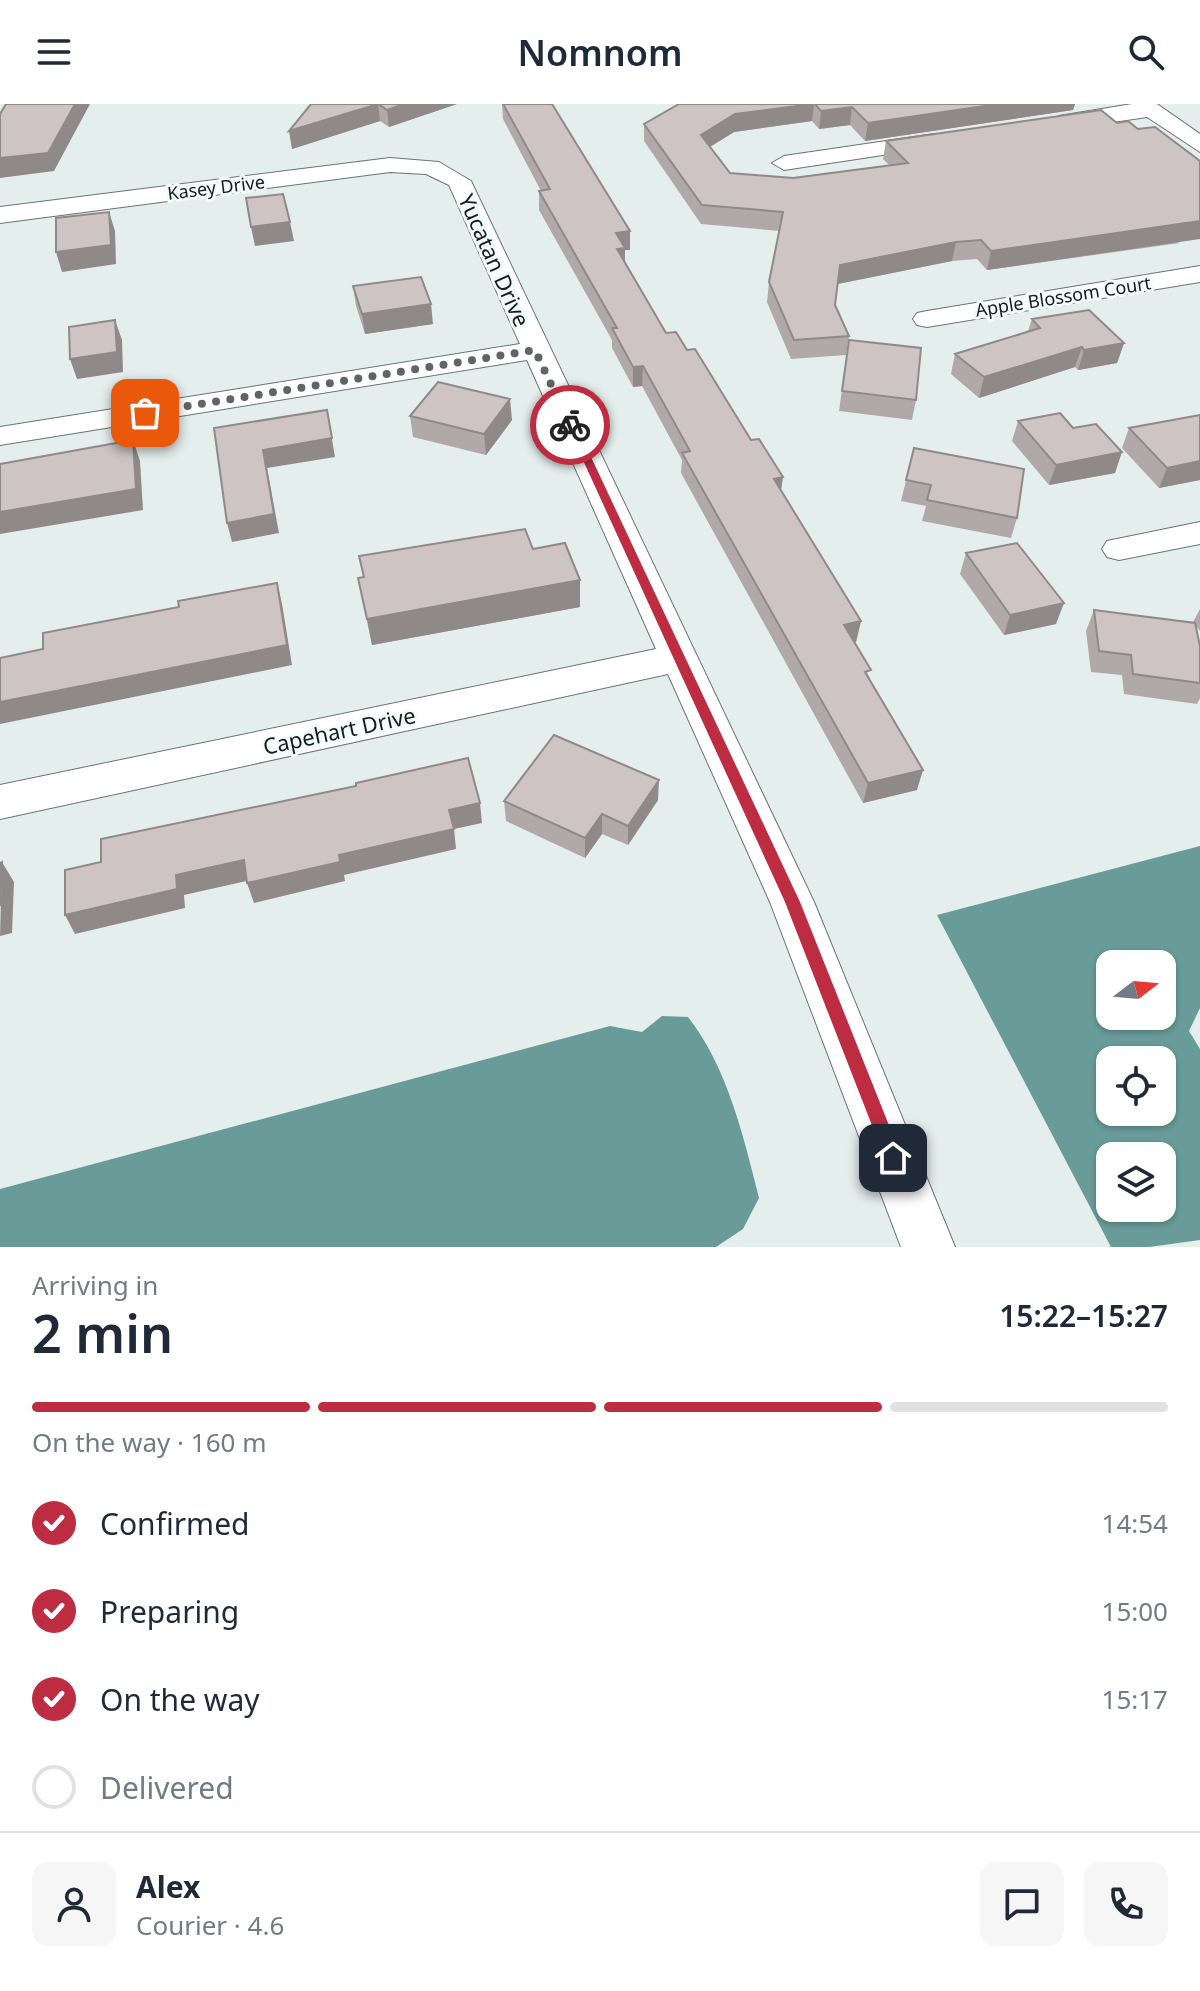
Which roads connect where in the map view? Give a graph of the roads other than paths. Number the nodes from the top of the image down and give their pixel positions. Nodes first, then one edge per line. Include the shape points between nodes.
1 (1147, 107) edge
2 (1029, 128) edge
3 (952, 139) edge
4 (1200, 145) edge
5 (453, 147) dead end
6 (784, 163) dead end
7 (431, 167) junction
8 (0, 215) edge
9 (1200, 274) edge
10 (927, 319) dead end
11 (535, 350) junction
12 (0, 436) edge
13 (1200, 533) edge
14 (1119, 549) dead end
15 (678, 658) junction
16 (0, 802) edge
17 (928, 1247) edge

1 - 2 street
1 - 4 street
3 - 6 street
5 - 7 street
7 - 8 street, Kasey Drive via 390,165
7 - 11 street, Yucatan Drive via 447,172 463,187
9 - 10 street, Apple Blossom Court
11 - 12 street
11 - 15 street, Yucatan Drive
13 - 14 street
15 - 16 street, Capehart Drive
15 - 17 street, Yucatan Drive via 792,902

